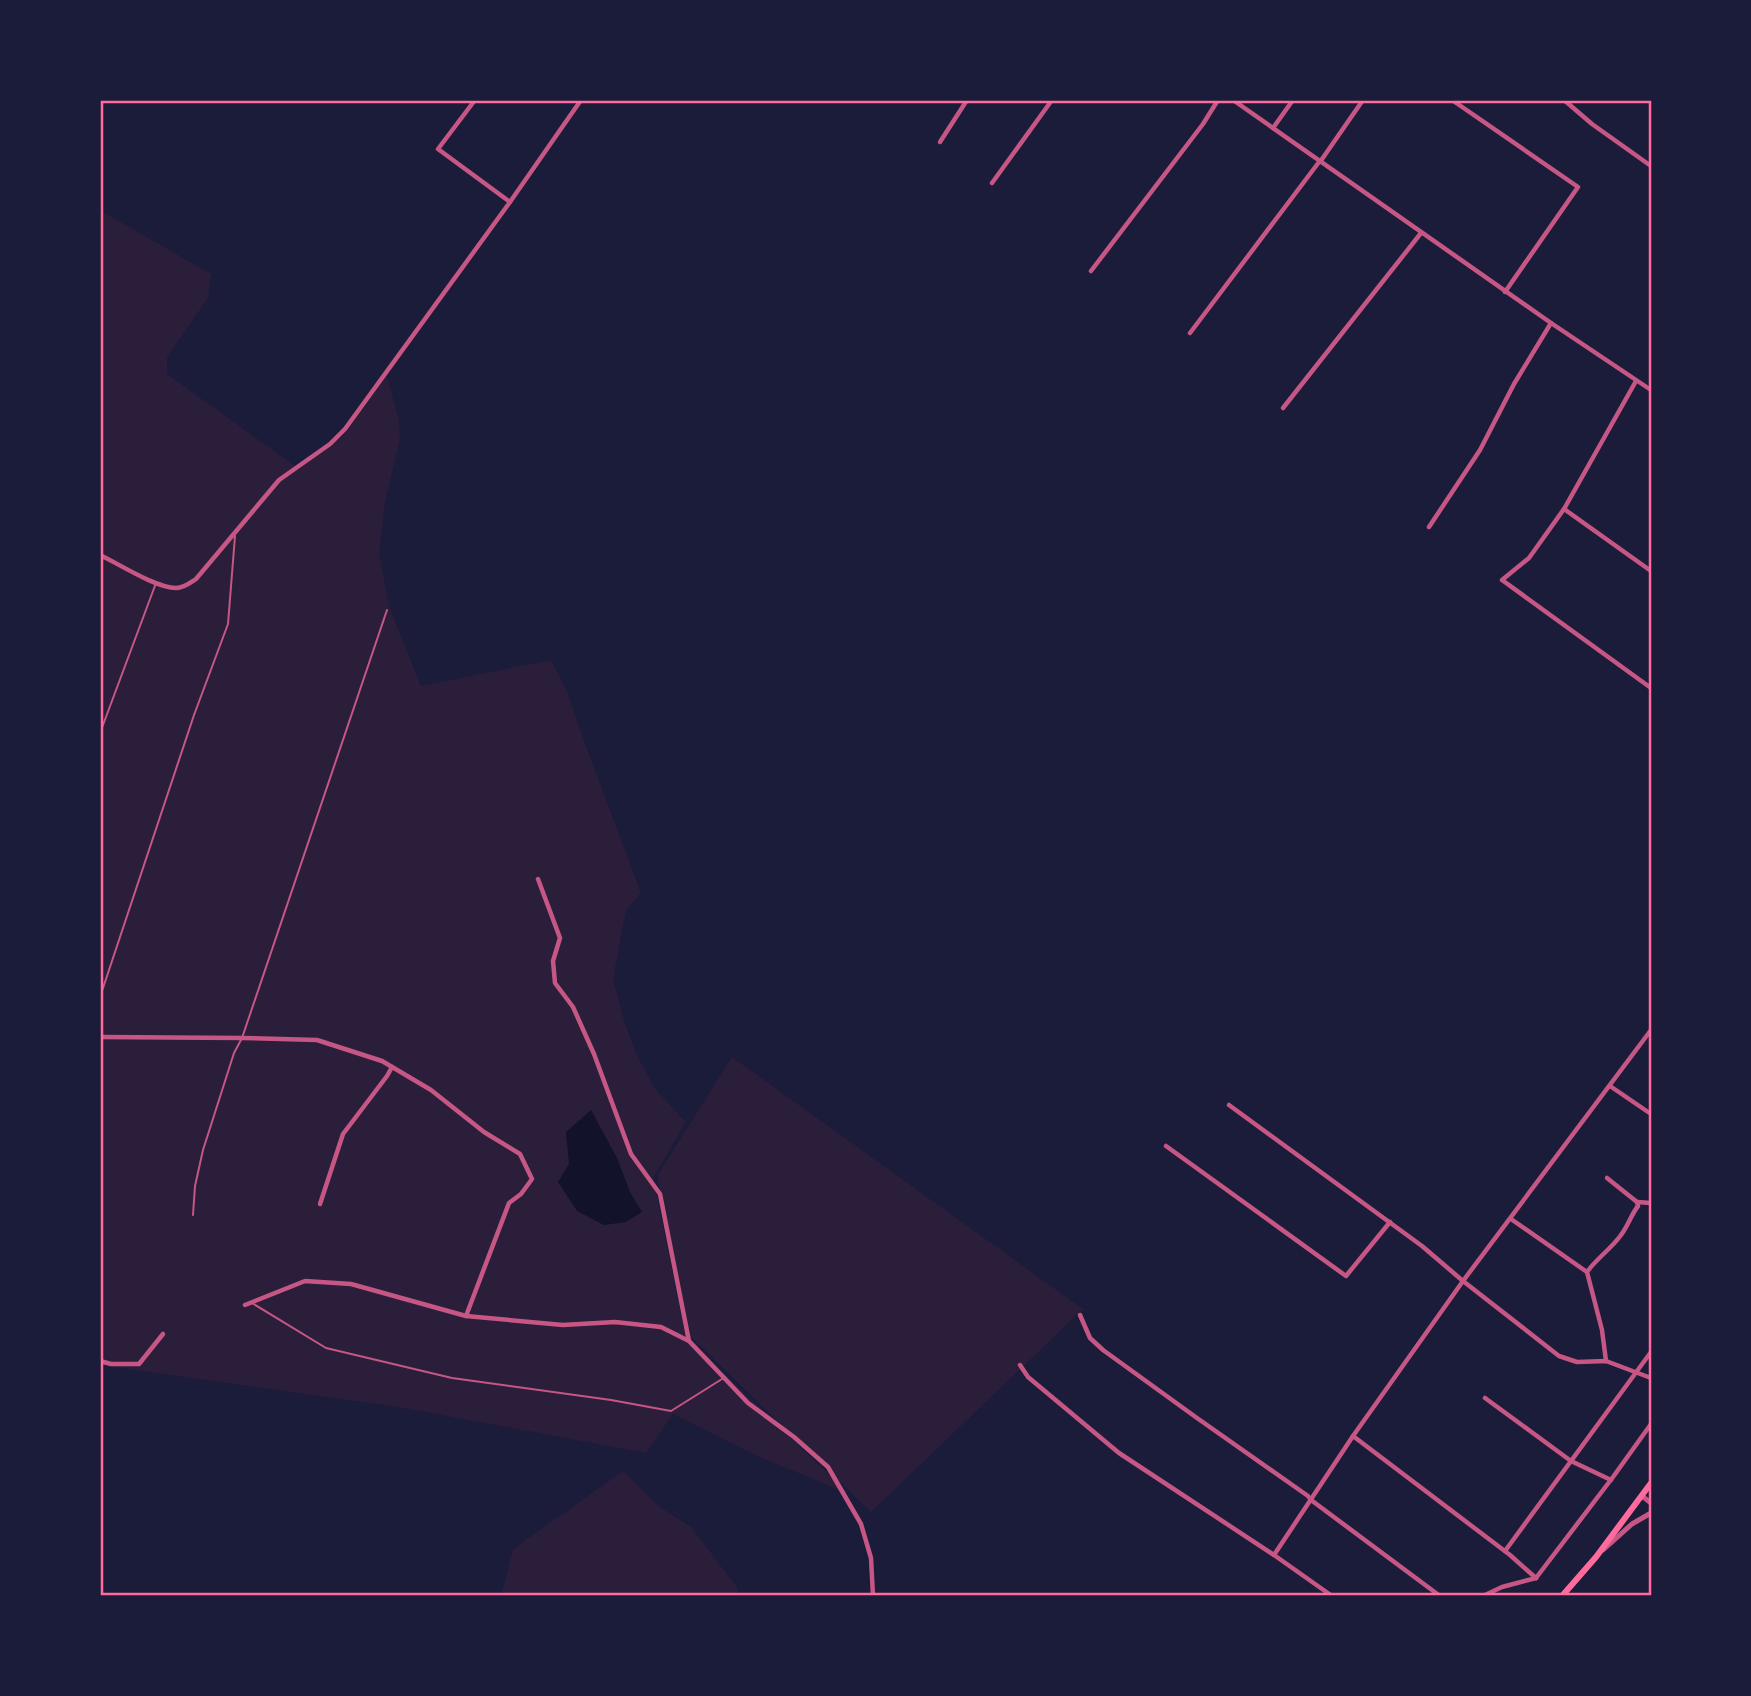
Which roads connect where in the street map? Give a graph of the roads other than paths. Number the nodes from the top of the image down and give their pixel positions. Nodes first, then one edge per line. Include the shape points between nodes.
1 (475, 100) edge
2 (581, 100) edge
3 (967, 100) edge
4 (1052, 100) edge
5 (1218, 100) edge
6 (1233, 100) edge
7 (1293, 100) edge
8 (1363, 100) edge
9 (1452, 100) edge
10 (1564, 100) edge
11 (1273, 128) junction
12 (940, 142) dead end
13 (1319, 162) junction
14 (1651, 166) edge
15 (992, 183) dead end
16 (510, 202) junction
17 (1421, 233) junction
18 (1091, 271) dead end
19 (1505, 292) junction
20 (1551, 323) junction
21 (1190, 333) dead end
22 (1636, 381) junction
23 (1651, 390) edge
24 (1283, 408) dead end
25 (1564, 509) junction
26 (1429, 527) dead end
27 (236, 531) junction
28 (100, 555) edge
29 (1651, 571) edge
30 (156, 583) junction
31 (387, 610) dead end
32 (1650, 685) edge
33 (100, 733) edge
34 (538, 879) dead end
35 (100, 997) edge
36 (1651, 1031) edge
37 (100, 1037) edge
38 (242, 1038) junction
39 (392, 1067) junction
40 (1610, 1086) junction
41 (1228, 1105) dead end
42 (1651, 1114) edge
43 (1166, 1146) dead end
44 (1607, 1178) dead end
45 (1637, 1202) junction
46 (1651, 1203) edge
47 (320, 1204) dead end
48 (193, 1214) dead end
49 (1511, 1219) junction
50 (1390, 1222) junction
51 (1587, 1272) junction
52 (1463, 1281) junction
53 (251, 1302) junction
54 (245, 1305) dead end
55 (1080, 1315) dead end
56 (466, 1317) junction
57 (163, 1334) dead end
58 (689, 1340) junction
59 (1651, 1352) edge
60 (100, 1361) edge
61 (1606, 1361) junction
62 (1020, 1365) dead end
63 (1636, 1371) junction
64 (724, 1378) junction
65 (1651, 1378) edge
66 (1485, 1398) dead end
67 (1651, 1424) edge
68 (1353, 1436) junction
69 (1571, 1461) junction
70 (1611, 1480) junction
71 (1651, 1486) edge
72 (1642, 1496) junction
73 (1311, 1500) junction
74 (1651, 1503) edge
75 (1651, 1513) edge
76 (1505, 1551) junction
77 (1274, 1555) junction
78 (1596, 1557) junction
79 (1536, 1578) junction
80 (873, 1596) edge
81 (1332, 1596) edge
82 (1440, 1596) edge
83 (1483, 1596) edge
84 (1562, 1596) edge

1 - 16 street via 438,149
2 - 16 street
3 - 12 street
4 - 15 street
5 - 18 street
6 - 11 street
7 - 11 street
8 - 13 street
9 - 19 street via 1578,187
10 - 14 street
11 - 13 street
13 - 17 street
13 - 21 street
16 - 27 street via 345,429 279,480
17 - 19 street
17 - 24 street
19 - 20 street
20 - 22 street
20 - 26 street
22 - 23 street
22 - 25 street
25 - 29 street
25 - 32 street via 1529,558 1502,580
27 - 30 street via 185,587
27 - 35 lane via 228,624
28 - 30 street
30 - 33 lane
31 - 38 lane
34 - 58 street via 559,938 553,961 555,983 573,1007 594,1054 631,1154 660,1194
36 - 40 street
37 - 38 street
38 - 39 street via 317,1040
38 - 48 lane via 204,1150
39 - 47 street via 343,1135
39 - 56 street via 520,1154 532,1179 509,1203
40 - 42 street
40 - 49 street
41 - 50 street
43 - 50 street via 1346,1276
44 - 45 street
45 - 46 street
45 - 51 street via 1623,1234
49 - 51 street
49 - 52 street
50 - 52 street
51 - 61 street
52 - 61 street via 1559,1356 1577,1362
52 - 68 street
53 - 54 street
53 - 56 street via 304,1281 351,1284
53 - 64 lane via 326,1348 452,1378 671,1411
55 - 73 street via 1090,1338 1103,1350
56 - 58 street via 563,1325 615,1322 661,1327
57 - 60 street via 139,1364
58 - 64 street
59 - 63 street
61 - 63 street
62 - 77 street via 1028,1377 1119,1453
63 - 65 street
63 - 69 street
64 - 80 street via 828,1467 861,1524 871,1558
66 - 69 street
67 - 70 street
68 - 73 street
68 - 76 street
69 - 70 street
69 - 76 street
70 - 79 street
71 - 72 main road
72 - 74 street
72 - 78 main road
73 - 77 street
73 - 82 street
75 - 78 street
76 - 79 street
77 - 81 street
78 - 84 main road
79 - 83 street

